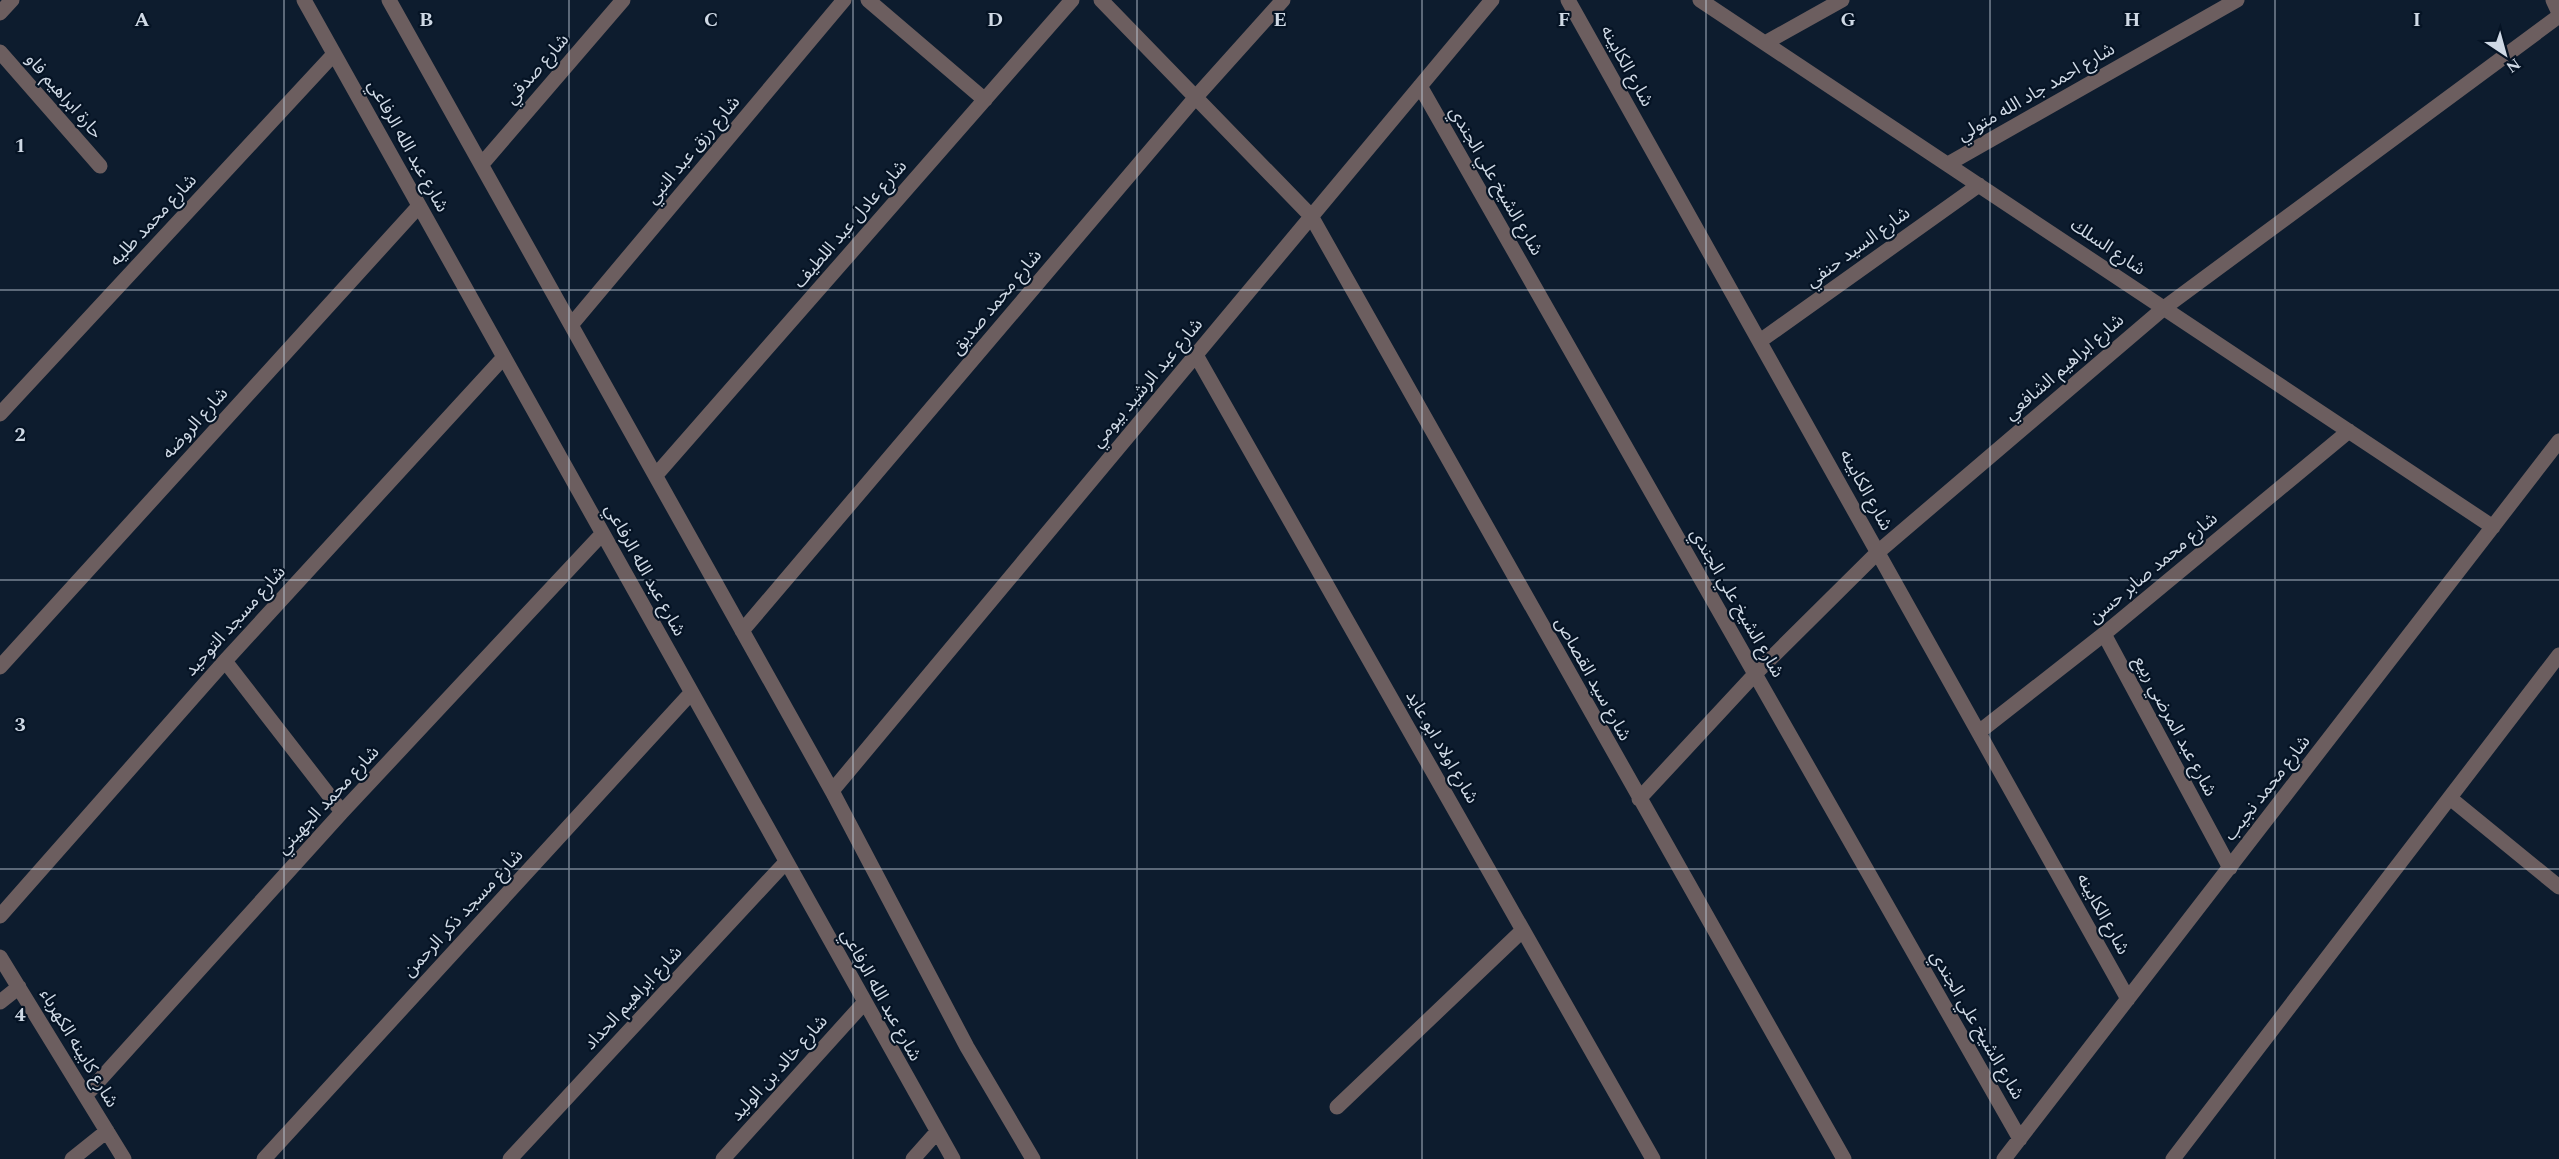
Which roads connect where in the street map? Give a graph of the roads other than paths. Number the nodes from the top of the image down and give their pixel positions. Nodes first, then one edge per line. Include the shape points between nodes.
1 (12, 0) edge
2 (304, 0) edge
3 (407, 0) edge
4 (623, 0) edge
5 (844, 0) edge
6 (868, 0) edge
7 (1072, 0) edge
8 (1101, 0) edge
9 (1283, 0) edge
10 (1492, 0) edge
11 (1568, 0) edge
12 (1700, 0) edge
13 (1842, 0) edge
14 (2237, 0) edge
15 (2553, 0) edge
16 (393, 6) edge
17 (0, 13) edge
18 (2559, 15) edge
19 (1765, 43) junction
20 (0, 52) edge
21 (334, 54) junction
22 (1420, 86) junction
23 (1195, 98) junction
24 (985, 100) junction
25 (482, 164) junction
26 (1948, 164) junction
27 (100, 166) dead end
28 (1979, 185) junction
29 (419, 206) junction
30 (1311, 216) junction
31 (2164, 308) junction
32 (572, 324) junction
33 (1760, 341) junction
34 (1196, 355) junction
35 (504, 357) junction
36 (0, 414) edge
37 (2349, 431) junction
38 (2559, 441) edge
39 (656, 474) junction
40 (2493, 527) junction
41 (602, 534) junction
42 (1878, 552) junction
43 (742, 631) junction
44 (2104, 634) junction
45 (2559, 655) edge
46 (225, 661) junction
47 (0, 667) edge
48 (1756, 674) junction
49 (691, 693) junction
50 (1979, 732) junction
51 (832, 791) junction
52 (2450, 798) junction
53 (1639, 799) junction
54 (342, 812) junction
55 (785, 863) junction
56 (2229, 868) junction
57 (2559, 887) edge
58 (0, 916) edge
59 (1523, 930) junction
60 (0, 957) edge
61 (19, 987) junction
62 (2128, 999) junction
63 (0, 1002) edge
64 (863, 1004) junction
65 (86, 1095) junction
66 (1337, 1107) dead end
67 (107, 1131) junction
68 (937, 1132) junction
69 (2019, 1139) junction
70 (72, 1159) edge
71 (124, 1159) edge
72 (264, 1159) edge
73 (510, 1159) edge
74 (723, 1159) edge
75 (913, 1159) edge
76 (953, 1159) edge
77 (1033, 1159) edge
78 (1653, 1159) edge
79 (1844, 1159) edge
80 (2004, 1159) edge
81 (2173, 1159) edge

1 - 17 street
2 - 21 street, شارع عبد الله الرفاعي
3 - 16 street
4 - 25 street, شارع صدقي
5 - 32 street, شارع رزق عبد النبي
6 - 24 street
7 - 24 street, شارع عادل عبد اللطيف
8 - 23 street, شارع سيد القصاص
9 - 23 street, شارع محمد صديق
10 - 22 street, شارع عبد الرشيد بيومي
11 - 33 street, شارع الكابينه
12 - 19 street, شارع السلك
13 - 19 street
14 - 26 street, شارع احمد جاد الله متولي
15 - 18 street
16 - 25 street
18 - 31 street, شارع ابراهيم الشافعي
19 - 26 street, شارع السلك
20 - 27 street, حارة ابراهيم فاو
21 - 29 street, شارع عبد الله الرفاعي
21 - 36 street, شارع محمد طليه
22 - 30 street, شارع عبد الرشيد بيومي
22 - 48 street, شارع الشيخ علي الجندي
23 - 30 street, شارع سيد القصاص
23 - 43 street, شارع محمد صديق
24 - 39 street, شارع عادل عبد اللطيف
25 - 32 street
26 - 28 street, شارع السلك
28 - 31 street, شارع السلك
28 - 33 street, شارع السيد حنفي
29 - 35 street, شارع عبد الله الرفاعي
29 - 47 street, شارع الروضه
30 - 34 street, شارع عبد الرشيد بيومي
30 - 53 street, شارع سيد القصاص
31 - 37 street, شارع السلك
31 - 42 street, شارع ابراهيم الشافعي
32 - 39 street
33 - 42 street, شارع الكابينه
34 - 51 street, شارع عبد الرشيد بيومي
34 - 59 street, شارع اولاد ابو عايد
35 - 41 street, شارع عبد الله الرفاعي
35 - 46 street, شارع مسجد التوحيد
37 - 40 street, شارع السلك
37 - 44 street, شارع محمد صابر حسن
38 - 40 street, شارع محمد نجيب
39 - 43 street
40 - 56 street, شارع محمد نجيب
41 - 49 street, شارع عبد الله الرفاعي
41 - 54 street, شارع محمد الجهيني
42 - 48 street, شارع ابراهيم الشافعي
42 - 50 street, شارع الكابينه
43 - 51 street
44 - 50 street, شارع محمد صابر حسن
44 - 56 street, شارع عبد المرضي ربيع
45 - 52 street
46 - 54 street
46 - 58 street, شارع مسجد التوحيد
48 - 53 street, شارع ابراهيم الشافعي
48 - 69 street, شارع الشيخ علي الجندي
49 - 55 street, شارع عبد الله الرفاعي
49 - 72 street, شارع مسجد ذكر الرحمن
50 - 62 street, شارع الكابينه
51 - 77 street via 967,1047
52 - 57 street
52 - 81 street
53 - 79 street, شارع سيد القصاص
54 - 65 street, شارع محمد الجهيني
55 - 64 street, شارع عبد الله الرفاعي
55 - 73 street, شارع ابراهيم الحداد
56 - 62 street, شارع محمد نجيب
59 - 66 street
59 - 78 street, شارع اولاد ابو عايد
60 - 61 street, شارع كابينه الكهرباء
61 - 63 street
61 - 65 street, شارع كابينه الكهرباء
62 - 69 street, شارع محمد نجيب
64 - 68 street, شارع عبد الله الرفاعي
64 - 74 street, شارع خالد بن الوليد
65 - 67 street, شارع كابينه الكهرباء
67 - 70 street
67 - 71 street, شارع كابينه الكهرباء
68 - 75 street
68 - 76 street, شارع عبد الله الرفاعي
69 - 80 street, شارع محمد نجيب

